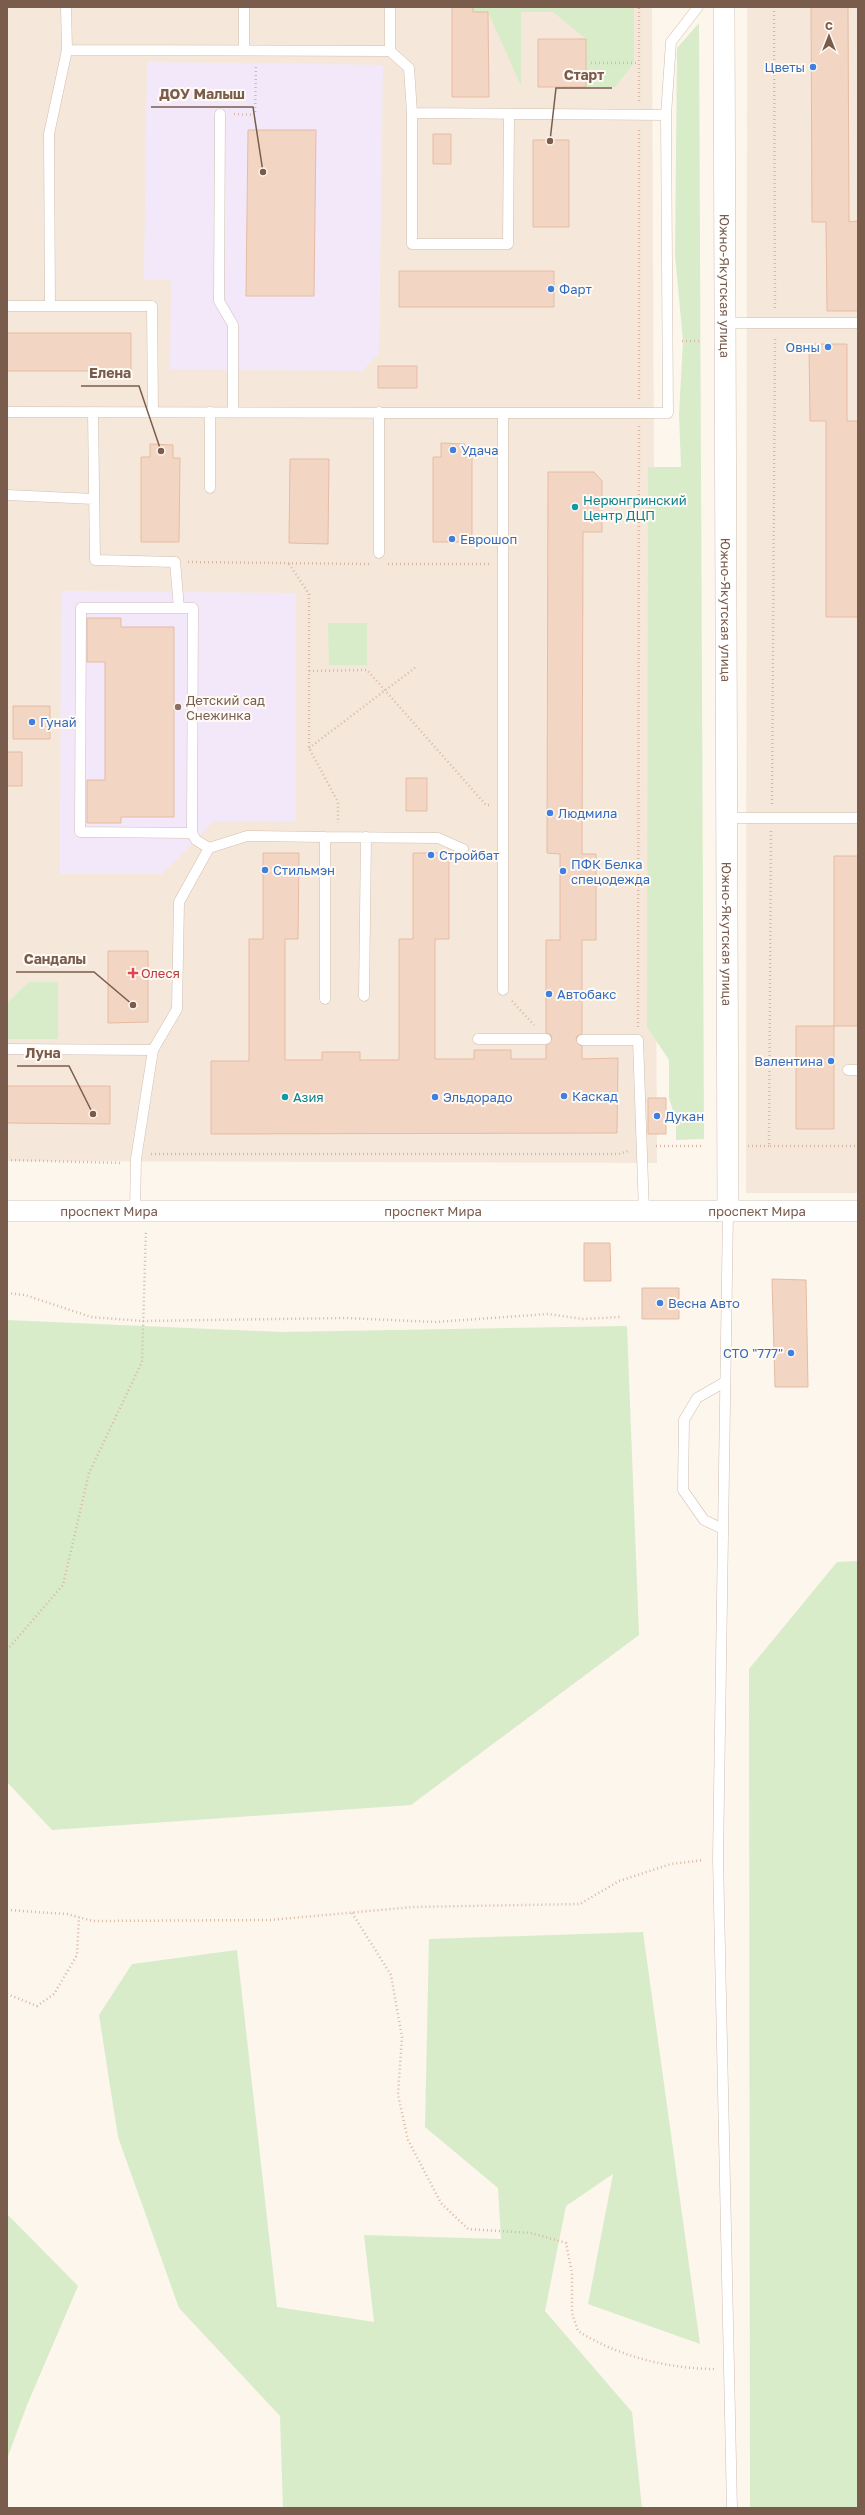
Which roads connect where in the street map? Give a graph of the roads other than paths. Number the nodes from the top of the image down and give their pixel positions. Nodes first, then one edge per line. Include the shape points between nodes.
1 (66, 7) edge
2 (244, 7) edge
3 (390, 7) edge
4 (698, 7) edge
5 (724, 7) edge
6 (67, 50) junction
7 (244, 50) junction
8 (390, 52) junction
9 (412, 113) junction
10 (220, 114) road end
11 (509, 114) junction
12 (666, 115) junction
13 (7, 306) edge
14 (50, 306) junction
15 (725, 323) junction
16 (858, 323) edge
17 (7, 412) edge
18 (93, 412) junction
19 (153, 412) junction
20 (210, 412) junction
21 (233, 412) junction
22 (379, 412) junction
23 (503, 413) junction
24 (210, 488) dead end
25 (7, 495) edge
26 (94, 498) junction
27 (380, 553) dead end
28 (179, 608) junction
29 (727, 818) junction
30 (858, 818) edge
31 (192, 833) junction
32 (326, 837) junction
33 (366, 837) junction
34 (209, 848) junction
35 (463, 849) dead end
36 (503, 990) road end
37 (364, 996) dead end
38 (325, 999) dead end
39 (478, 1039) dead end
40 (546, 1039) road end
41 (582, 1040) dead end
42 (7, 1049) edge
43 (153, 1050) junction
44 (7, 1211) edge
45 (140, 1211) junction
46 (858, 1211) edge
47 (644, 1212) junction
48 (728, 1212) junction
49 (726, 1382) junction
50 (723, 1529) junction
51 (732, 2508) edge

1 - 6 lane
2 - 7 lane
3 - 8 lane
4 - 12 lane via 671,42
5 - 15 street, Южно-Якутская улица
6 - 7 lane
6 - 14 lane via 49,134
7 - 8 lane
8 - 9 lane via 409,68
9 - 11 lane
9 - 11 lane via 412,244 508,244
10 - 21 lane via 219,301 234,325
11 - 12 lane
12 - 23 lane via 668,413
13 - 14 lane
14 - 19 lane via 152,306
15 - 16 lane
15 - 29 street, Южно-Якутская улица
17 - 18 lane
18 - 19 lane
18 - 26 lane
19 - 20 lane
20 - 21 lane
20 - 24 lane
21 - 22 lane
22 - 23 lane
22 - 27 lane
23 - 36 lane
25 - 26 lane
26 - 28 lane via 95,560 175,562
28 - 31 lane via 193,608
28 - 31 lane via 80,608 80,832
29 - 30 lane
29 - 48 street, Южно-Якутская улица
31 - 34 lane via 196,840
32 - 33 lane
32 - 34 lane via 247,836
32 - 38 lane
33 - 35 lane via 438,838
33 - 37 lane
34 - 43 lane via 179,902 177,1009
39 - 40 lane
41 - 47 lane via 638,1040
42 - 43 lane
43 - 45 lane via 136,1159
44 - 45 street, проспект Мира
45 - 47 street, проспект Мира
46 - 48 street, проспект Мира
47 - 48 street, проспект Мира
48 - 49 lane
49 - 50 lane
49 - 50 lane via 697,1398 684,1420 683,1490 704,1520
50 - 51 lane via 718,1858

